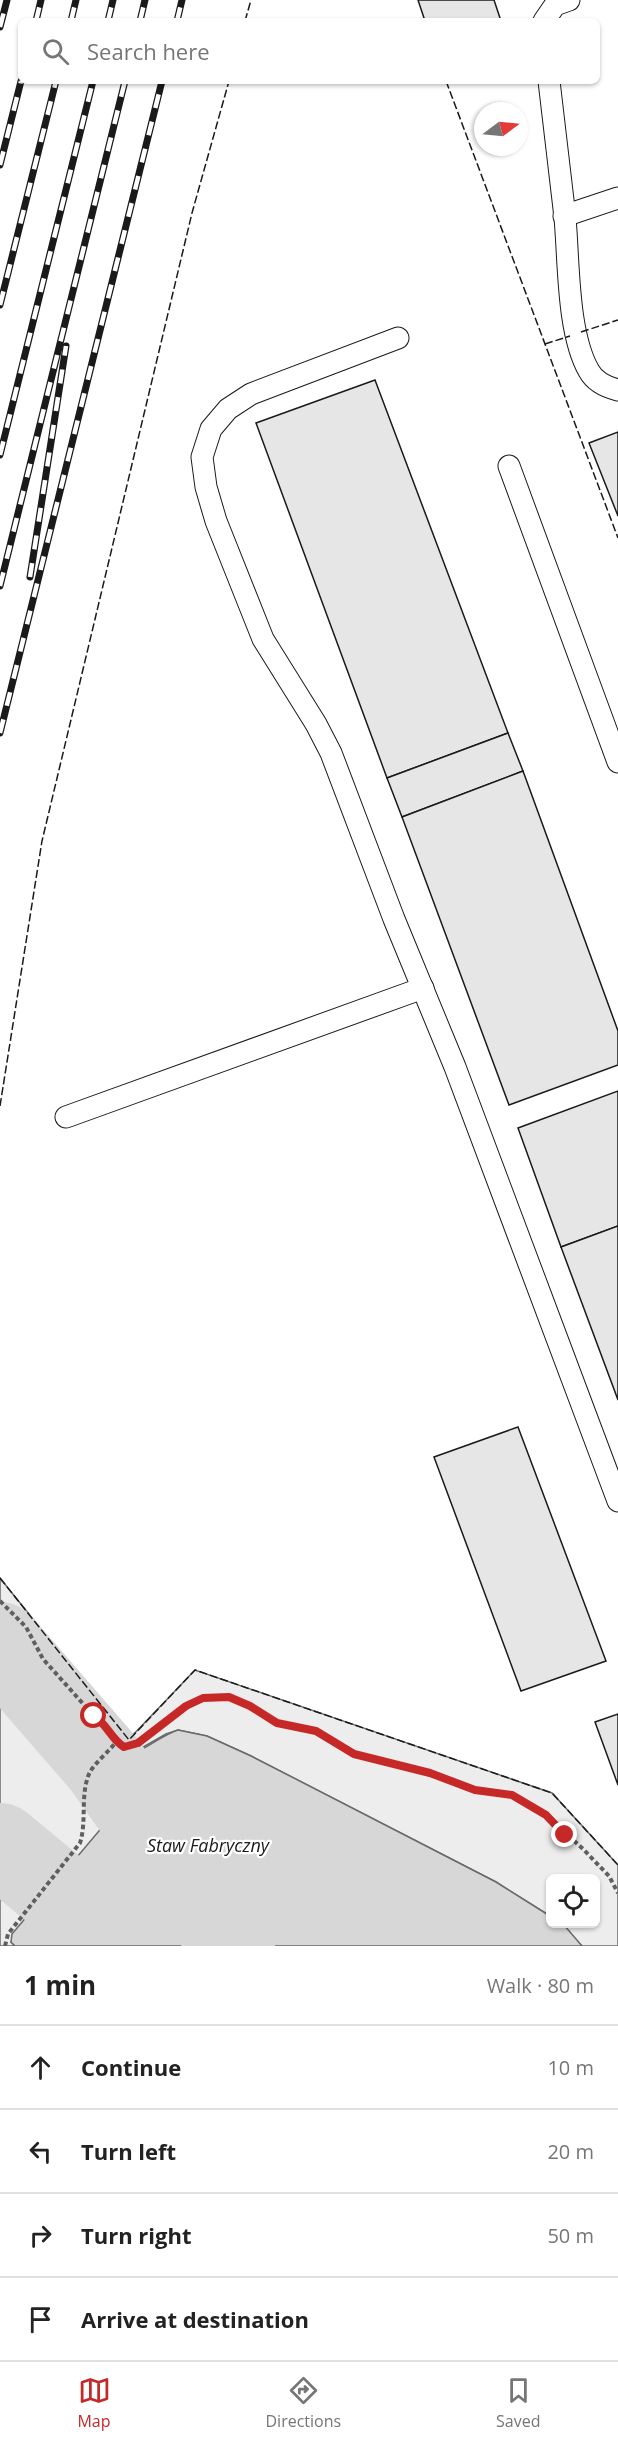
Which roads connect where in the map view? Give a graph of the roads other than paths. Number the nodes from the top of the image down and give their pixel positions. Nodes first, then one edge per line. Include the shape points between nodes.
1 (569, 0) edge
2 (546, 18) edge
3 (549, 84) edge
4 (618, 198) edge
5 (564, 216) junction
6 (398, 338) dead end
7 (618, 390) edge
8 (509, 466) dead end
9 (618, 762) edge
10 (423, 988) junction
11 (66, 1117) dead end
12 (618, 1501) edge

1 - 2 lane via 555,5
3 - 5 lane
4 - 5 lane
5 - 7 lane via 572,309 582,354 598,382
6 - 10 lane via 251,394 228,409 211,429 202,457 216,521 263,639 331,753
8 - 9 lane
10 - 11 lane
10 - 12 lane

